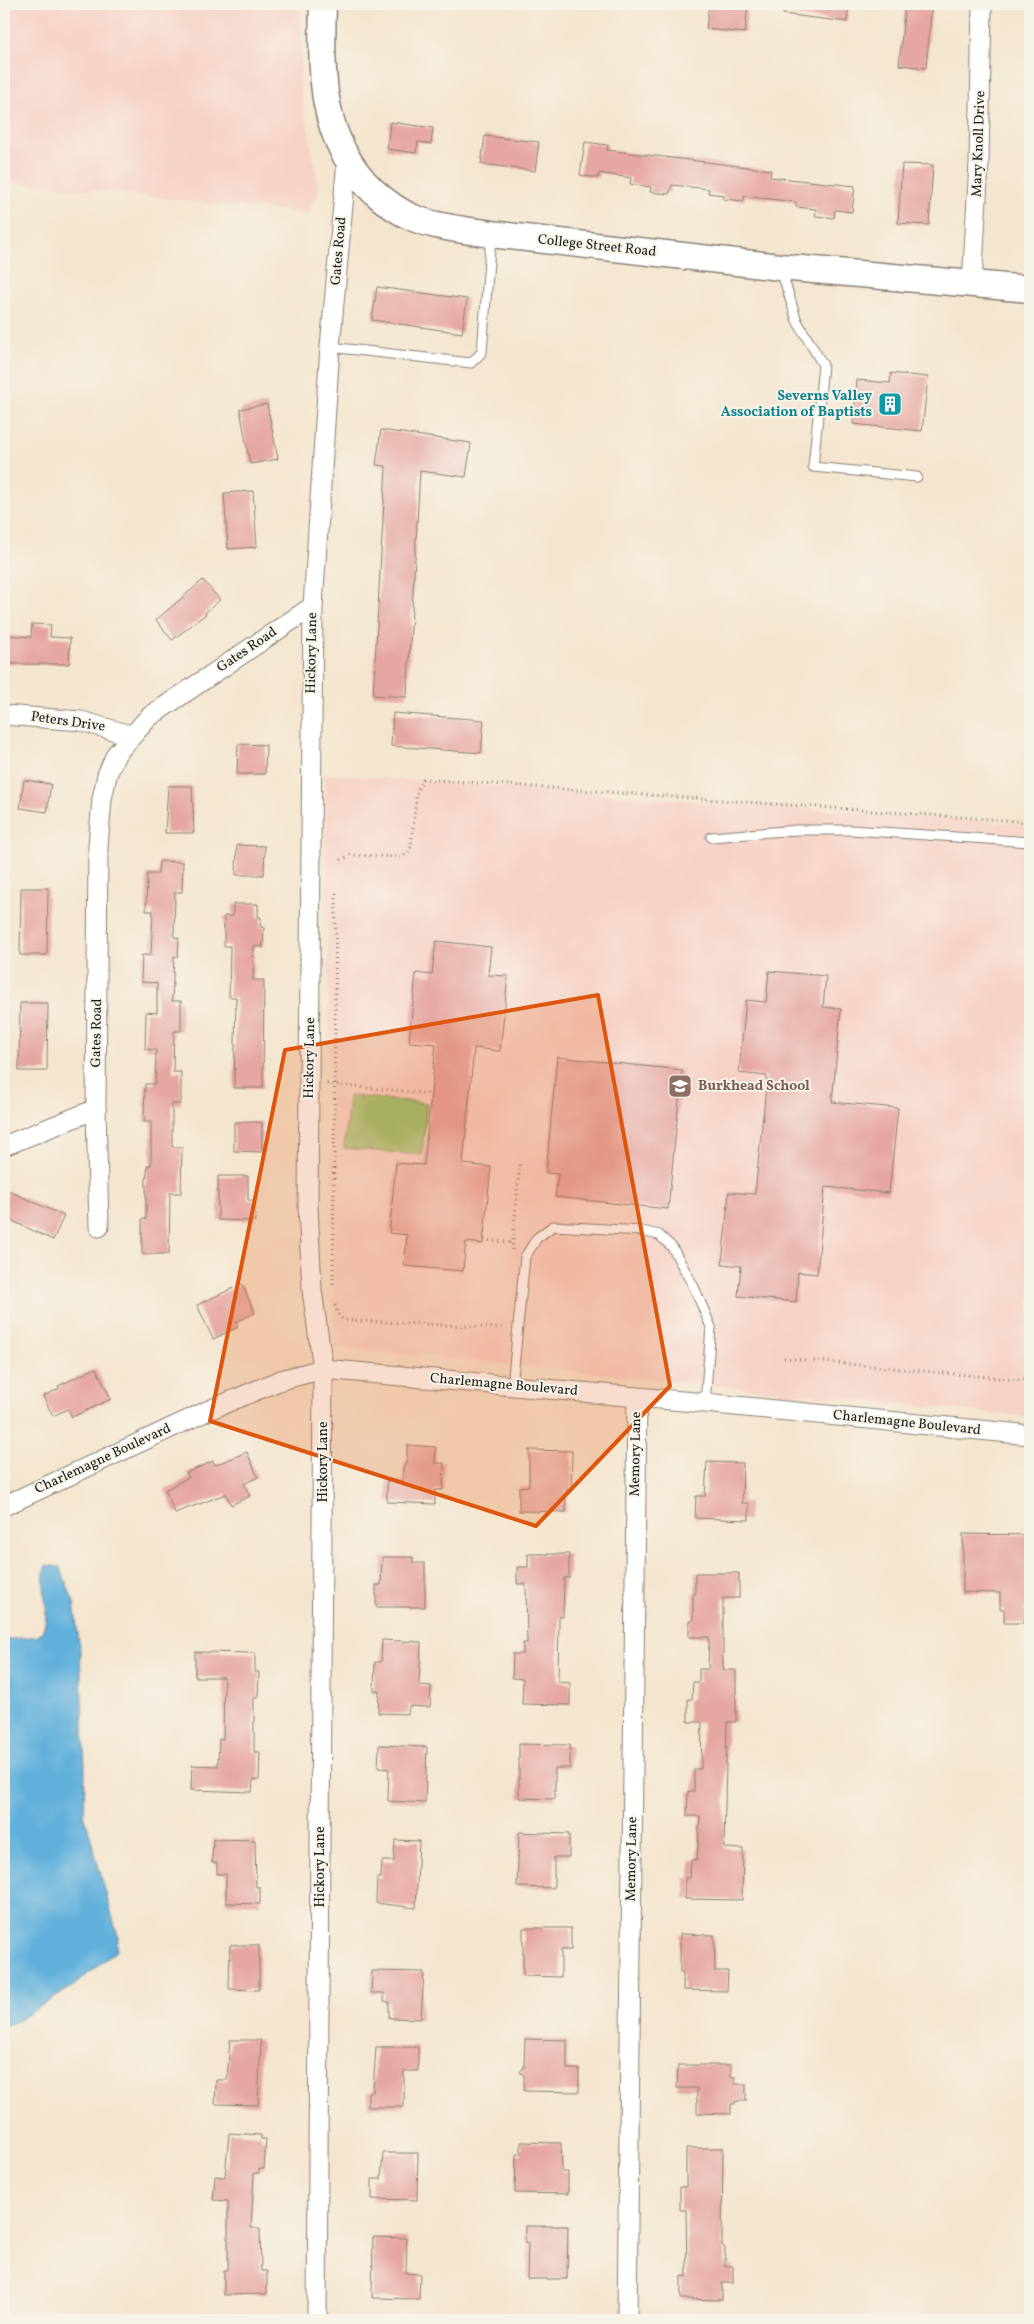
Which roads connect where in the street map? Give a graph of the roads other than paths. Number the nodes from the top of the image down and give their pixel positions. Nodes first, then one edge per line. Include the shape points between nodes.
1 (323, 4) edge
2 (982, 4) edge
3 (347, 161) junction
4 (491, 234) junction
5 (780, 267) junction
6 (972, 284) junction
7 (1030, 289) edge
8 (330, 347) junction
9 (917, 477) dead end
10 (313, 606) junction
11 (4, 715) edge
12 (130, 735) junction
13 (711, 837) dead end
14 (1030, 842) edge
15 (96, 1109) junction
16 (4, 1146) edge
17 (99, 1227) dead end
18 (323, 1369) junction
19 (512, 1386) junction
20 (637, 1397) junction
21 (705, 1403) junction
22 (1030, 1435) edge
23 (4, 1506) edge
24 (317, 2320) edge
25 (626, 2320) edge

1 - 3 street, College Street Road via 322,58 326,101 335,137
2 - 6 street, Mary Knoll Drive via 979,163
3 - 4 street, College Street Road via 383,200 415,219
3 - 8 street, Gates Road
4 - 5 street, College Street Road
4 - 8 lane via 482,352 471,363
5 - 6 street, College Street Road
5 - 9 lane via 797,321 823,365 813,467
6 - 7 street, College Street Road
8 - 10 street, Gates Road
10 - 12 street, Gates Road via 149,717
10 - 18 street, Hickory Lane via 308,1206 312,1290
11 - 12 street, Peters Drive via 81,721
12 - 15 street, Gates Road via 116,754 102,799 98,846
13 - 14 lane via 797,830 851,830
15 - 16 street
15 - 17 street, Gates Road
18 - 19 street, Charlemagne Boulevard
18 - 23 street, Charlemagne Boulevard via 281,1380 207,1410
18 - 24 street, Hickory Lane
19 - 20 street, Charlemagne Boulevard
19 - 21 lane via 525,1256 537,1238 553,1226 642,1231 659,1236 672,1247 711,1327
20 - 21 street, Charlemagne Boulevard
20 - 25 street, Memory Lane
21 - 22 street, Charlemagne Boulevard

